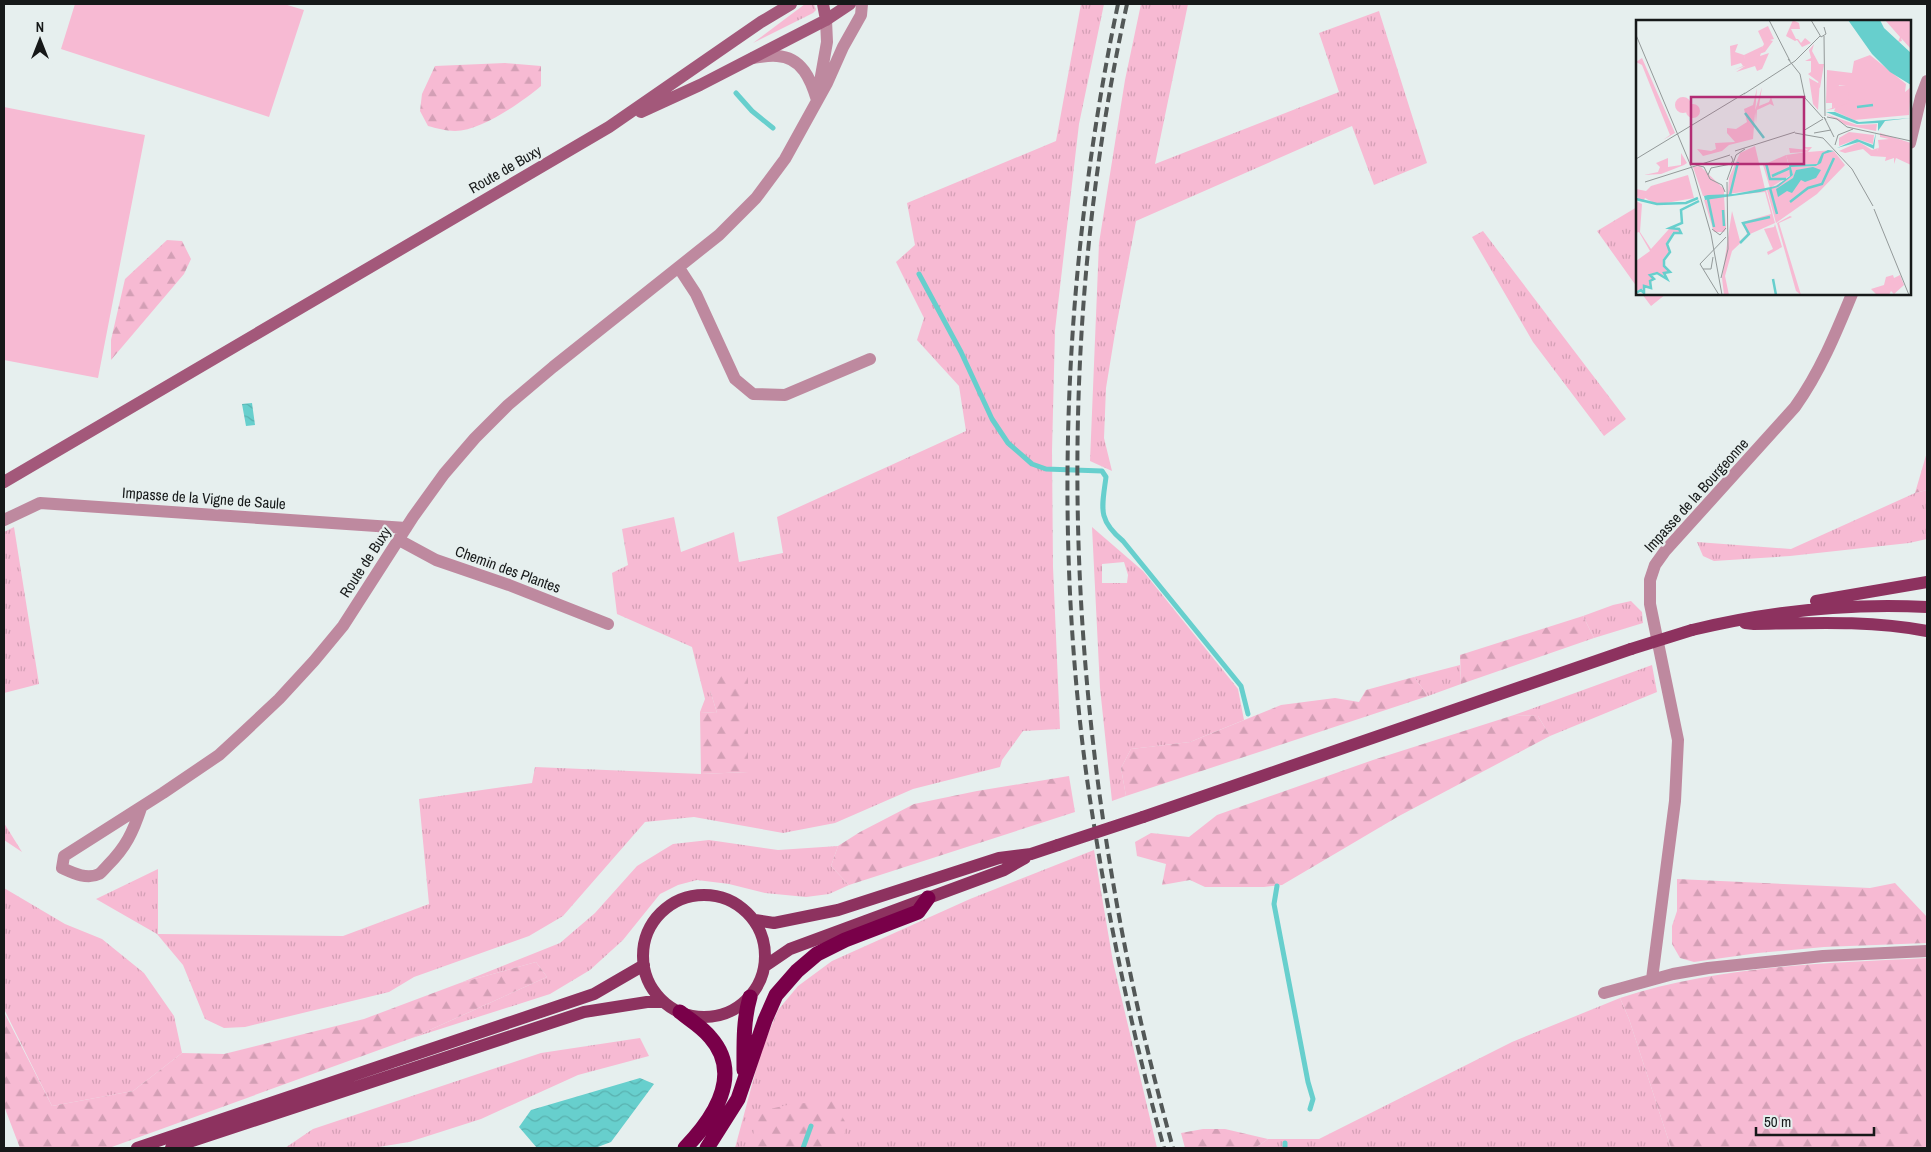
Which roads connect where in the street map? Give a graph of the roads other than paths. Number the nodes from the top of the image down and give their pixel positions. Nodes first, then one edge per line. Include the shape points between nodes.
1 (791, 4) edge
2 (823, 4) edge
3 (850, 4) edge
4 (862, 4) edge
5 (842, 8) edge
6 (826, 20) junction
7 (753, 58) junction
8 (1927, 82) edge
9 (817, 100) junction
10 (609, 127) junction
11 (1911, 139) edge
12 (679, 268) junction
13 (1852, 295) edge
14 (870, 359) dead end
15 (4, 482) edge
16 (4, 520) edge
17 (406, 528) junction
18 (399, 540) junction
19 (1927, 582) edge
20 (1927, 608) edge
21 (1776, 612) junction
22 (1731, 620) junction
23 (608, 624) dead end
24 (1927, 630) edge
25 (141, 808) junction
26 (1031, 854) junction
27 (928, 898) junction
28 (755, 920) junction
29 (1927, 951) edge
30 (644, 965) junction
31 (765, 966) junction
32 (1652, 979) junction
33 (1604, 993) dead end
34 (750, 997) junction
35 (664, 1002) junction
36 (680, 1012) junction
37 (744, 1082) junction
38 (137, 1148) edge
39 (171, 1148) edge
40 (685, 1148) edge
41 (707, 1148) edge

1 - 10 main road, Route de Buxy
2 - 6 main road, Route de Buxy
3 - 5 main road, Route de Buxy
4 - 9 street, Route de Buxy via 861,16
5 - 6 main road, Route de Buxy
6 - 7 main road, Route de Buxy
6 - 9 street, Route de Buxy via 827,42
7 - 9 street, Route de Buxy via 777,56 794,61 807,74
7 - 10 main road, Route de Buxy
8 - 11 street
9 - 12 street, Route de Buxy via 785,159 756,198 719,236
10 - 15 main road, Route de Buxy
12 - 14 street via 696,294 735,379 753,394 785,396
12 - 17 street, Route de Buxy via 553,368 474,438
13 - 32 street, Impasse de la Bourgeonne via 1828,352 1806,392 1762,446 1665,551 1650,580 1651,611 1678,740 1675,801
16 - 17 street, Impasse de la Vigne de Saule via 40,503
17 - 18 street, Route de Buxy
18 - 23 street, Chemin des Plantes via 436,560
18 - 25 street, Route de Buxy via 343,626 279,698 219,755
19 - 21 main road via 1817,601
20 - 21 main road via 1849,606
21 - 22 main road
22 - 24 main road via 1754,624 1884,624
22 - 26 main road, bridge via 1630,649
25 - 25 street, Route de Buxy via 64,856 62,868 76,875 100,874 122,850
26 - 27 main road via 1004,870
26 - 28 main road via 998,858 838,910 774,923
27 - 31 main road via 790,950
27 - 37 highway via 918,912 845,940 817,954 797,971 776,995
28 - 30 main road via 726,898 708,894 690,896 659,914 649,930 644,947
28 - 31 main road via 766,950
29 - 32 street via 1737,964
30 - 35 main road via 651,985
30 - 38 main road via 594,994
31 - 34 main road
32 - 33 street
34 - 36 main road via 718,1015
34 - 37 highway via 745,1015
35 - 36 main road
35 - 39 main road via 584,1012
36 - 40 highway via 710,1036 718,1048 724,1076 722,1094 710,1119
37 - 41 highway via 738,1099

